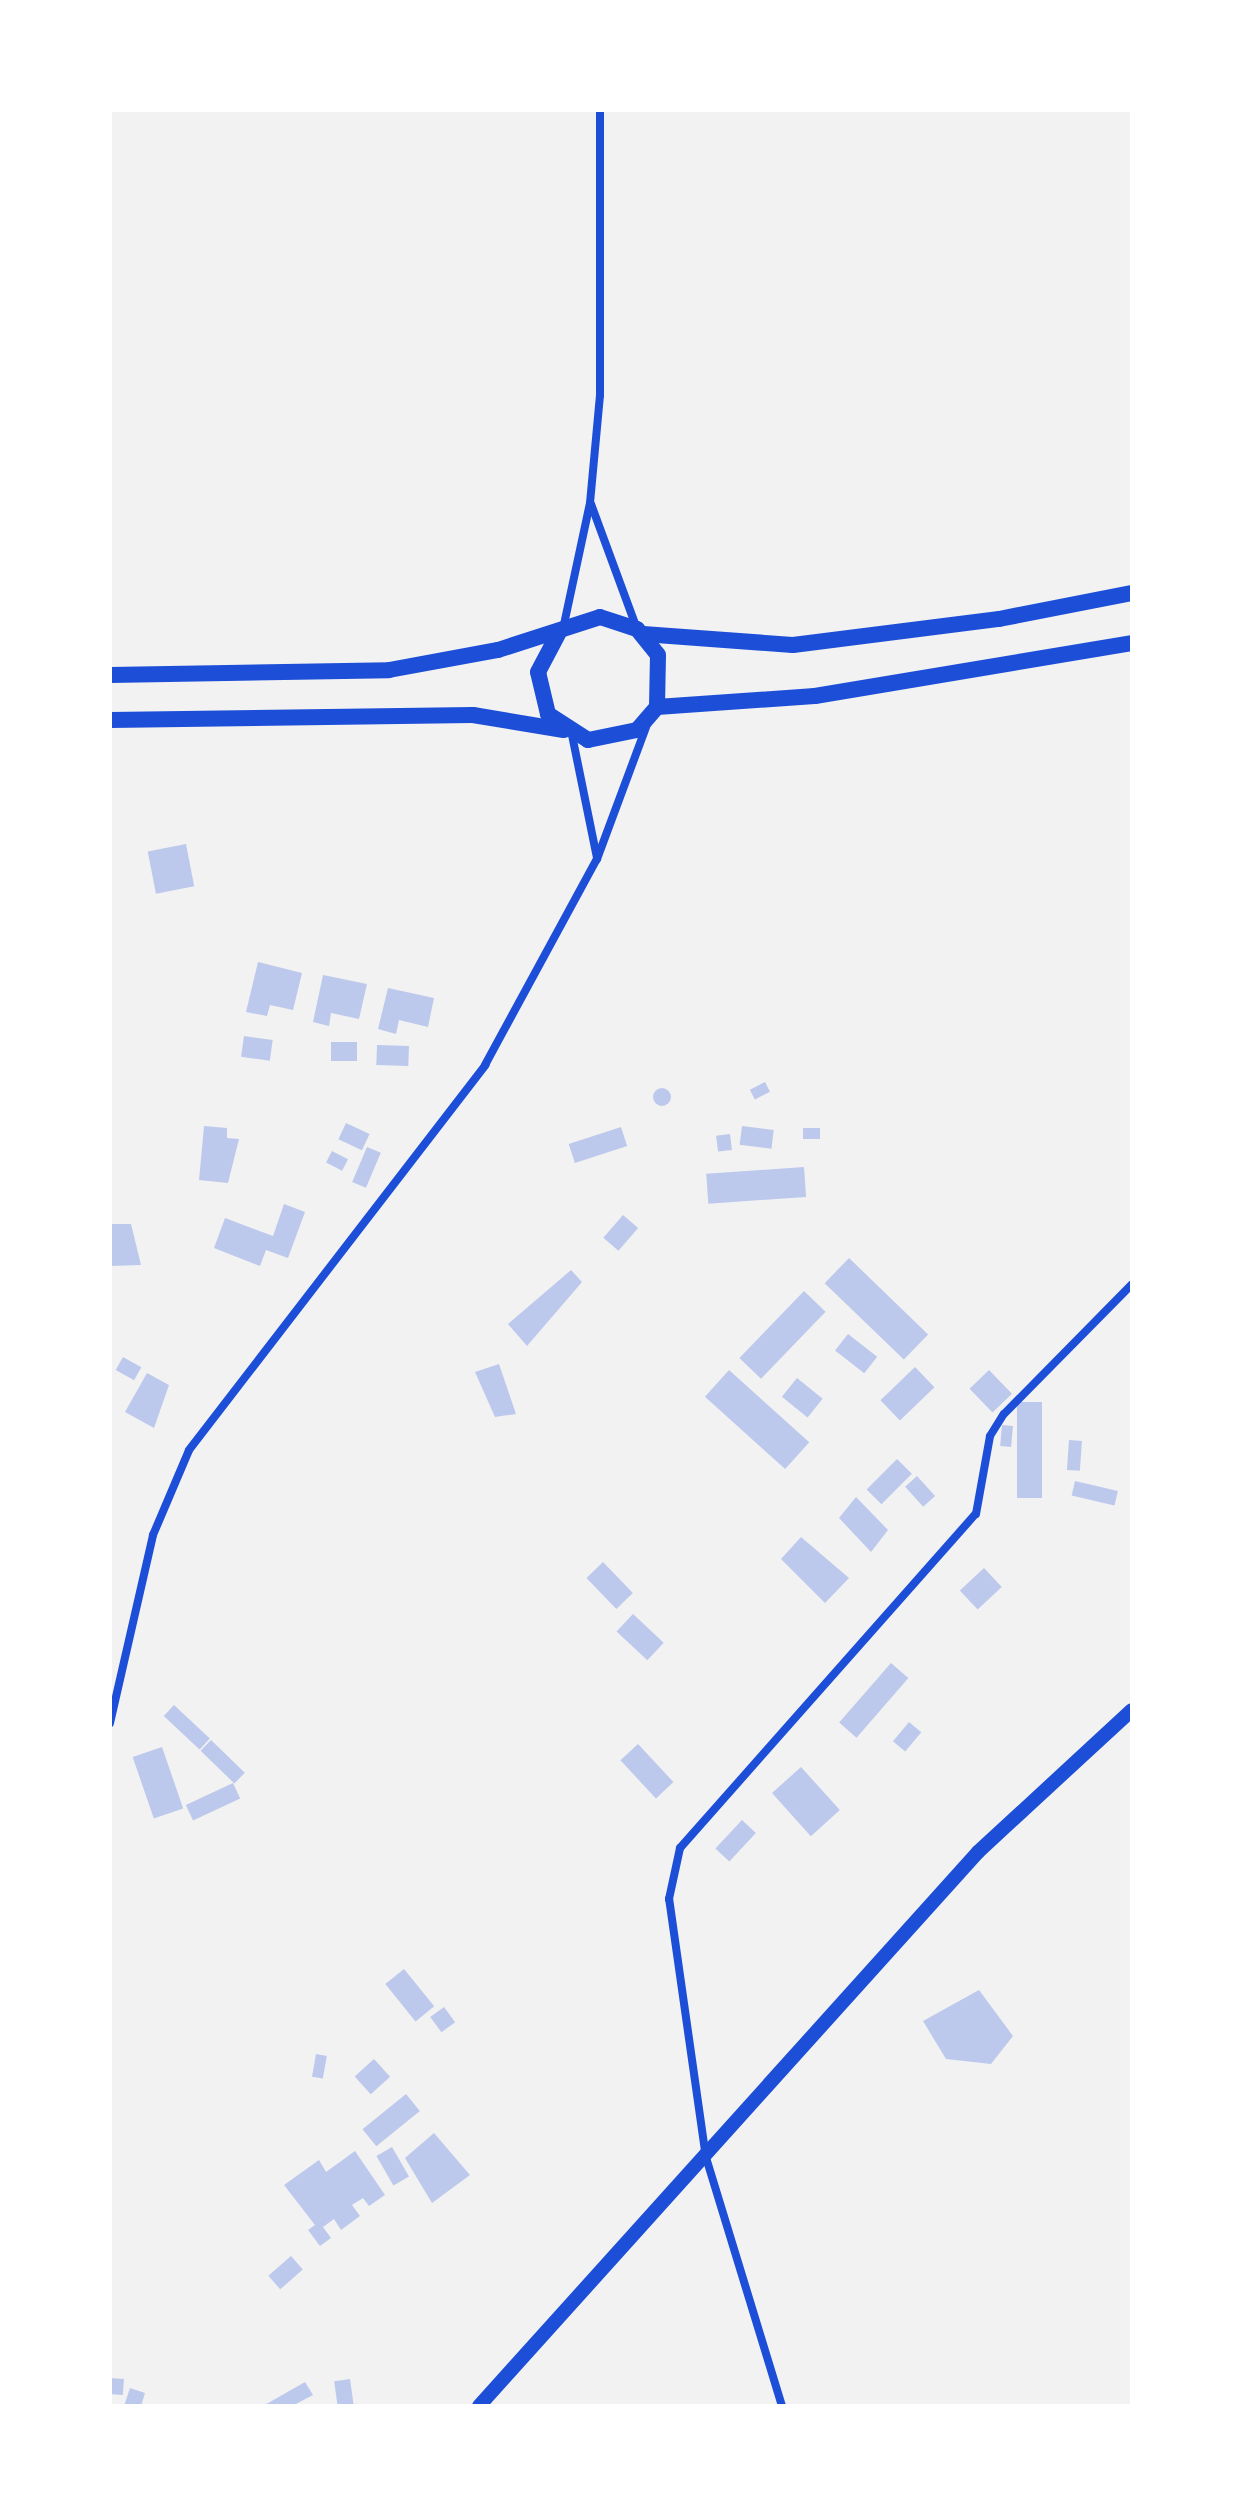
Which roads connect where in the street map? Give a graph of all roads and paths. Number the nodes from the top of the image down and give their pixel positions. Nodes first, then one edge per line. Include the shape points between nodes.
1 (600, 110) edge
2 (590, 503) junction
3 (1132, 593) edge
4 (560, 631) junction
5 (640, 632) junction
6 (1132, 643) edge
7 (110, 675) edge
8 (653, 712) junction
9 (110, 720) edge
10 (568, 732) junction
11 (597, 859) junction
12 (1132, 1284) edge
13 (1132, 1710) edge
14 (110, 1723) edge
15 (706, 2158) junction
16 (479, 2406) edge
17 (782, 2406) edge

1 - 2 street via 600,395
2 - 4 street
2 - 5 street
3 - 5 highway via 999,619 793,645
4 - 5 highway via 600,617
4 - 7 highway via 389,670
4 - 10 highway via 544,651 539,683 548,714
5 - 8 highway via 658,655
6 - 8 highway via 815,696
8 - 10 highway via 622,738
8 - 11 street
9 - 10 highway via 473,715
10 - 11 street
11 - 14 street via 485,1065 189,1450 153,1535
12 - 15 street via 1004,1414 990,1436 976,1514 680,1848 669,1899
13 - 15 main road via 978,1852
15 - 16 main road
15 - 17 street

